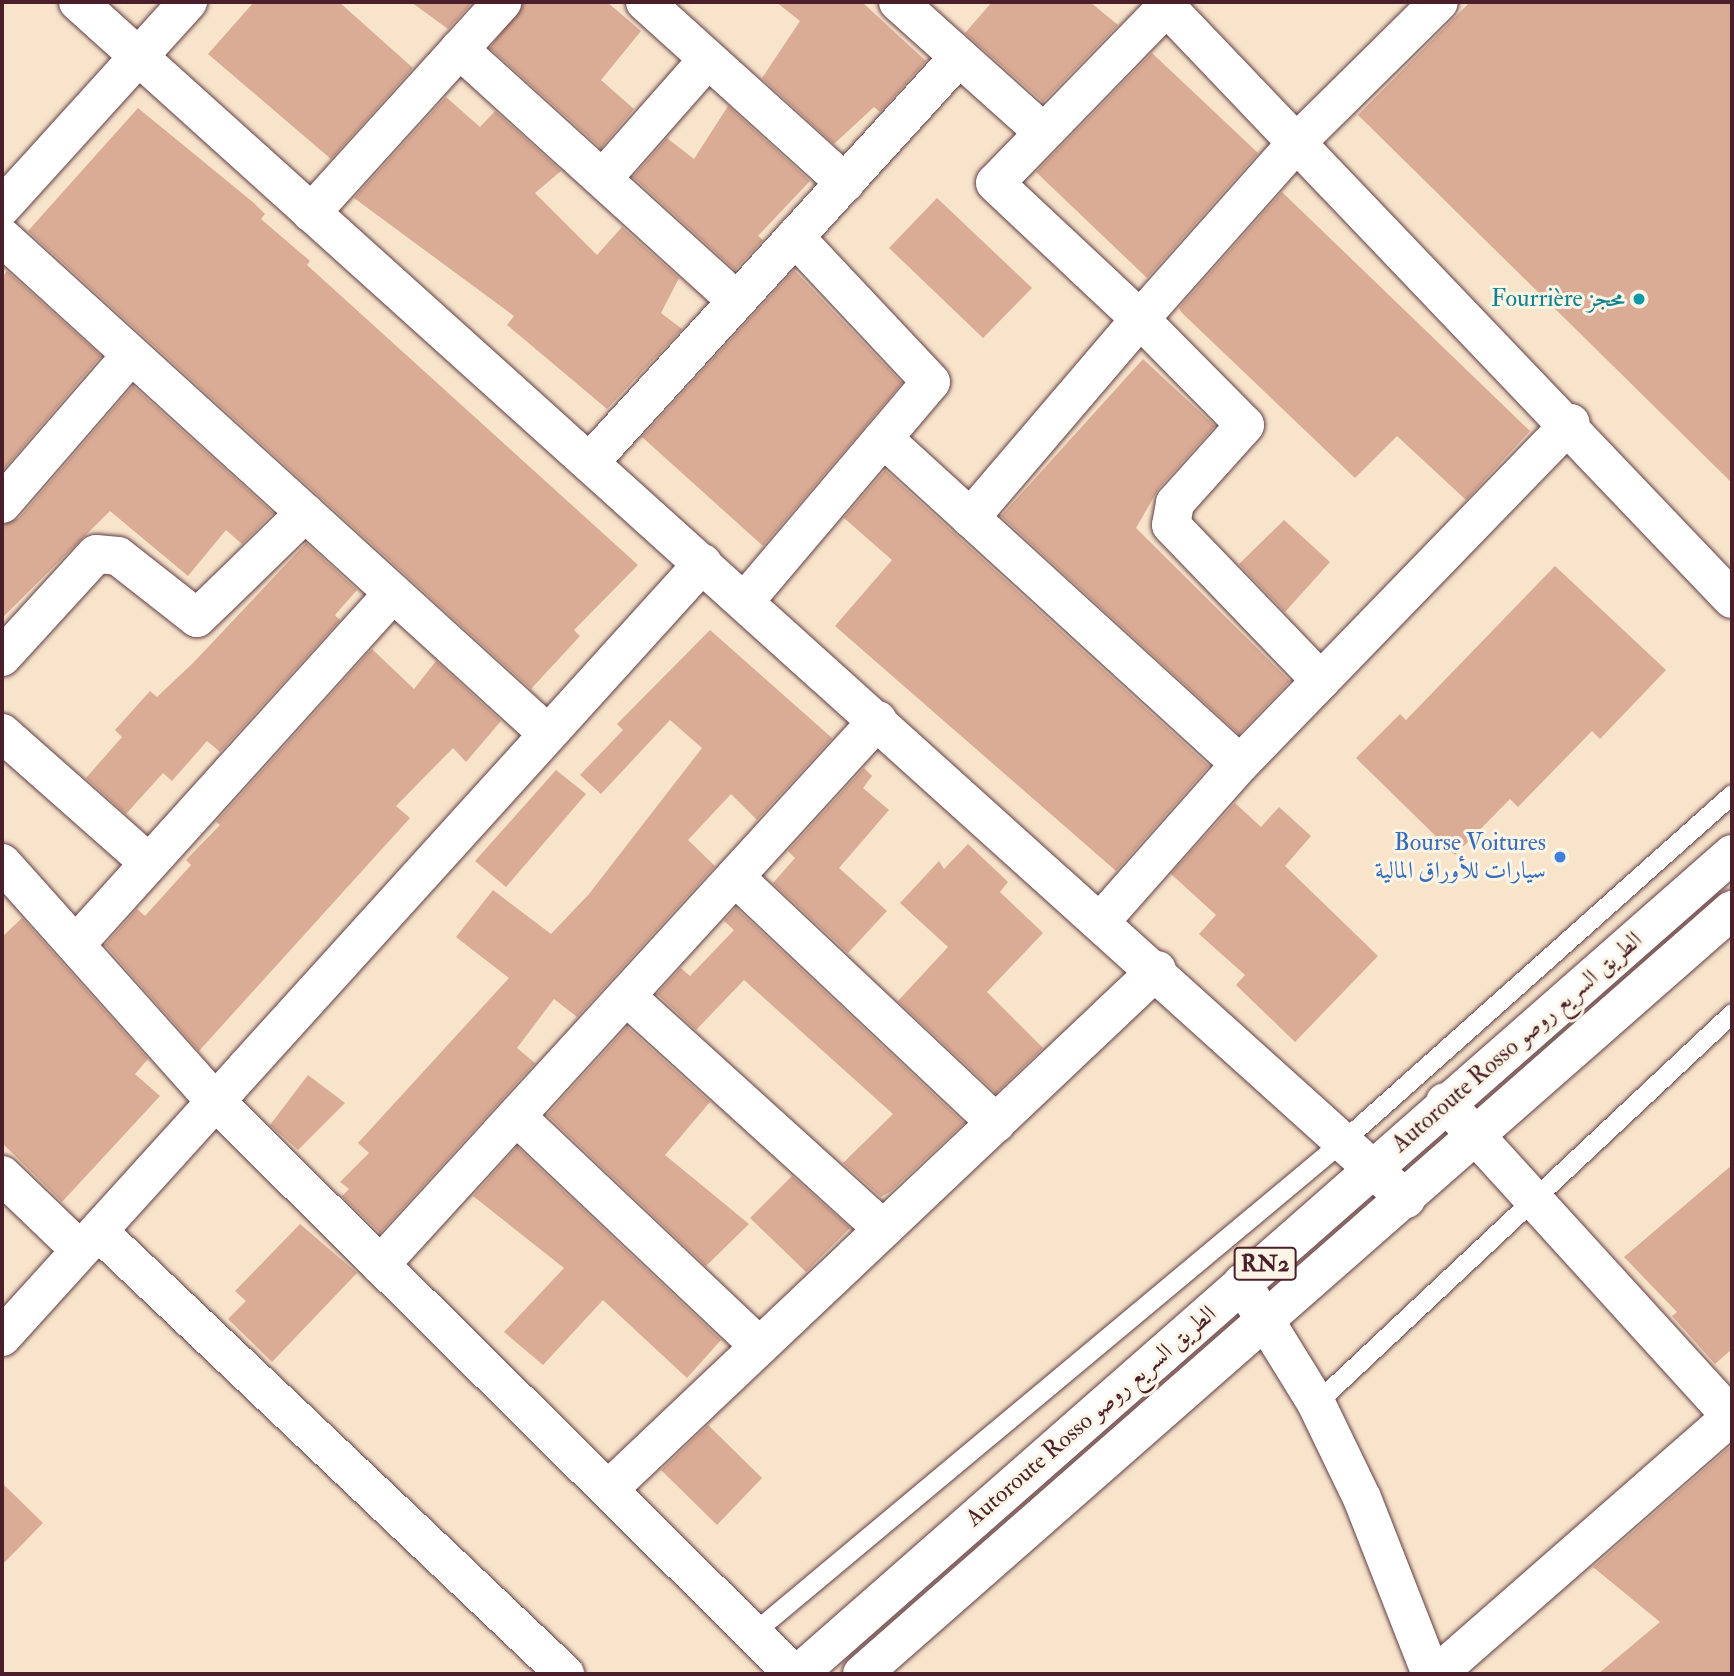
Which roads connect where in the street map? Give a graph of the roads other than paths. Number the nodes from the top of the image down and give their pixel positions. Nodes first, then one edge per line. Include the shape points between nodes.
1 (78, 2) edge
2 (188, 2) edge
3 (502, 2) edge
4 (645, 2) edge
5 (898, 2) edge
6 (1439, 2) edge
7 (1166, 3) edge
8 (459, 50) junction
9 (139, 57) junction
10 (959, 57) junction
11 (708, 59) junction
12 (1043, 132) junction
13 (1297, 142) junction
14 (604, 177) junction
15 (845, 183) junction
16 (2, 207) edge
17 (311, 213) junction
18 (2, 237) edge
19 (795, 237) junction
20 (737, 301) junction
21 (1140, 319) junction
22 (131, 355) junction
23 (1570, 423) junction
24 (883, 438) junction
25 (590, 462) junction
26 (2, 504) edge
27 (305, 513) junction
28 (971, 518) junction
29 (703, 563) junction
30 (394, 593) junction
31 (1732, 599) edge
32 (745, 601) junction
33 (2, 657) edge
34 (1321, 681) junction
35 (878, 720) junction
36 (548, 734) junction
37 (9, 754) edge
38 (1240, 764) junction
39 (1732, 794) edge
40 (1732, 854) edge
41 (2, 863) edge
42 (149, 863) junction
43 (735, 877) junction
44 (1732, 911) edge
45 (1101, 921) junction
46 (78, 942) junction
47 (1157, 970) junction
48 (626, 996) junction
49 (1732, 1013) edge
50 (215, 1101) junction
51 (1446, 1102) junction
52 (516, 1116) junction
53 (996, 1123) junction
54 (1345, 1139) junction
55 (1474, 1140) junction
56 (1375, 1166) junction
57 (2, 1175) edge
58 (1406, 1199) junction
59 (1529, 1199) junction
60 (883, 1229) junction
61 (89, 1241) junction
62 (380, 1265) junction
63 (1242, 1283) junction
64 (1267, 1321) junction
65 (2, 1337) edge
66 (760, 1346) junction
67 (1317, 1403) junction
68 (1732, 1417) edge
69 (611, 1487) junction
70 (754, 1632) junction
71 (565, 1674) edge
72 (796, 1674) edge
73 (862, 1674) edge
74 (1431, 1674) edge
75 (1437, 1674) edge

1 - 9 main road
2 - 9 main road
3 - 8 main road
4 - 11 main road
5 - 10 main road
6 - 13 main road
7 - 12 main road
7 - 13 main road
8 - 14 main road
8 - 17 main road
9 - 16 main road
9 - 17 main road
10 - 12 main road
10 - 15 main road
11 - 14 main road
11 - 15 main road
12 - 21 main road via 999,174 998,192
13 - 21 main road
13 - 23 main road
14 - 20 main road
15 - 19 main road
17 - 25 main road
18 - 22 main road
19 - 20 main road
19 - 24 main road via 931,382
20 - 25 main road
21 - 28 main road
21 - 34 main road via 1245,425 1175,503 1171,525
22 - 26 main road
22 - 27 main road
23 - 31 main road
23 - 34 main road
24 - 28 main road
24 - 32 main road
25 - 29 main road
27 - 30 main road
27 - 33 main road via 197,618 118,556 96,554
28 - 38 main road
29 - 32 main road
29 - 36 main road
30 - 36 main road
30 - 42 main road
32 - 35 main road
34 - 38 main road
35 - 43 main road
35 - 45 main road
36 - 50 main road
37 - 42 main road
38 - 45 main road
39 - 54 lane
40 - 51 main road, Autoroute Rosso الطريق السريع روصو / RN2
41 - 46 main road
42 - 46 main road
43 - 48 main road
43 - 53 main road
44 - 55 main road, Autoroute Rosso الطريق السريع روصو / RN2
45 - 47 main road
46 - 50 main road
47 - 53 main road
47 - 54 main road
48 - 52 main road
48 - 60 main road
49 - 59 lane
50 - 61 main road
50 - 62 main road
51 - 55 main road
51 - 56 main road, Autoroute Rosso الطريق السريع روصو / RN2
52 - 62 main road
52 - 66 main road
53 - 60 main road
54 - 56 main road
54 - 70 lane
55 - 58 main road, Autoroute Rosso الطريق السريع روصو / RN2
55 - 59 main road
56 - 58 main road
56 - 63 main road, Autoroute Rosso الطريق السريع روصو / RN2
57 - 61 main road
58 - 64 main road, Autoroute Rosso الطريق السريع روصو / RN2
59 - 67 lane
59 - 68 main road
60 - 66 main road
61 - 65 main road
61 - 71 main road
62 - 69 main road
63 - 64 main road
63 - 72 main road, Autoroute Rosso الطريق السريع روصو / RN2
64 - 67 main road
64 - 73 main road, Autoroute Rosso الطريق السريع روصو / RN2
66 - 69 main road
67 - 74 main road via 1362,1498
68 - 75 main road
69 - 70 main road
70 - 72 main road

